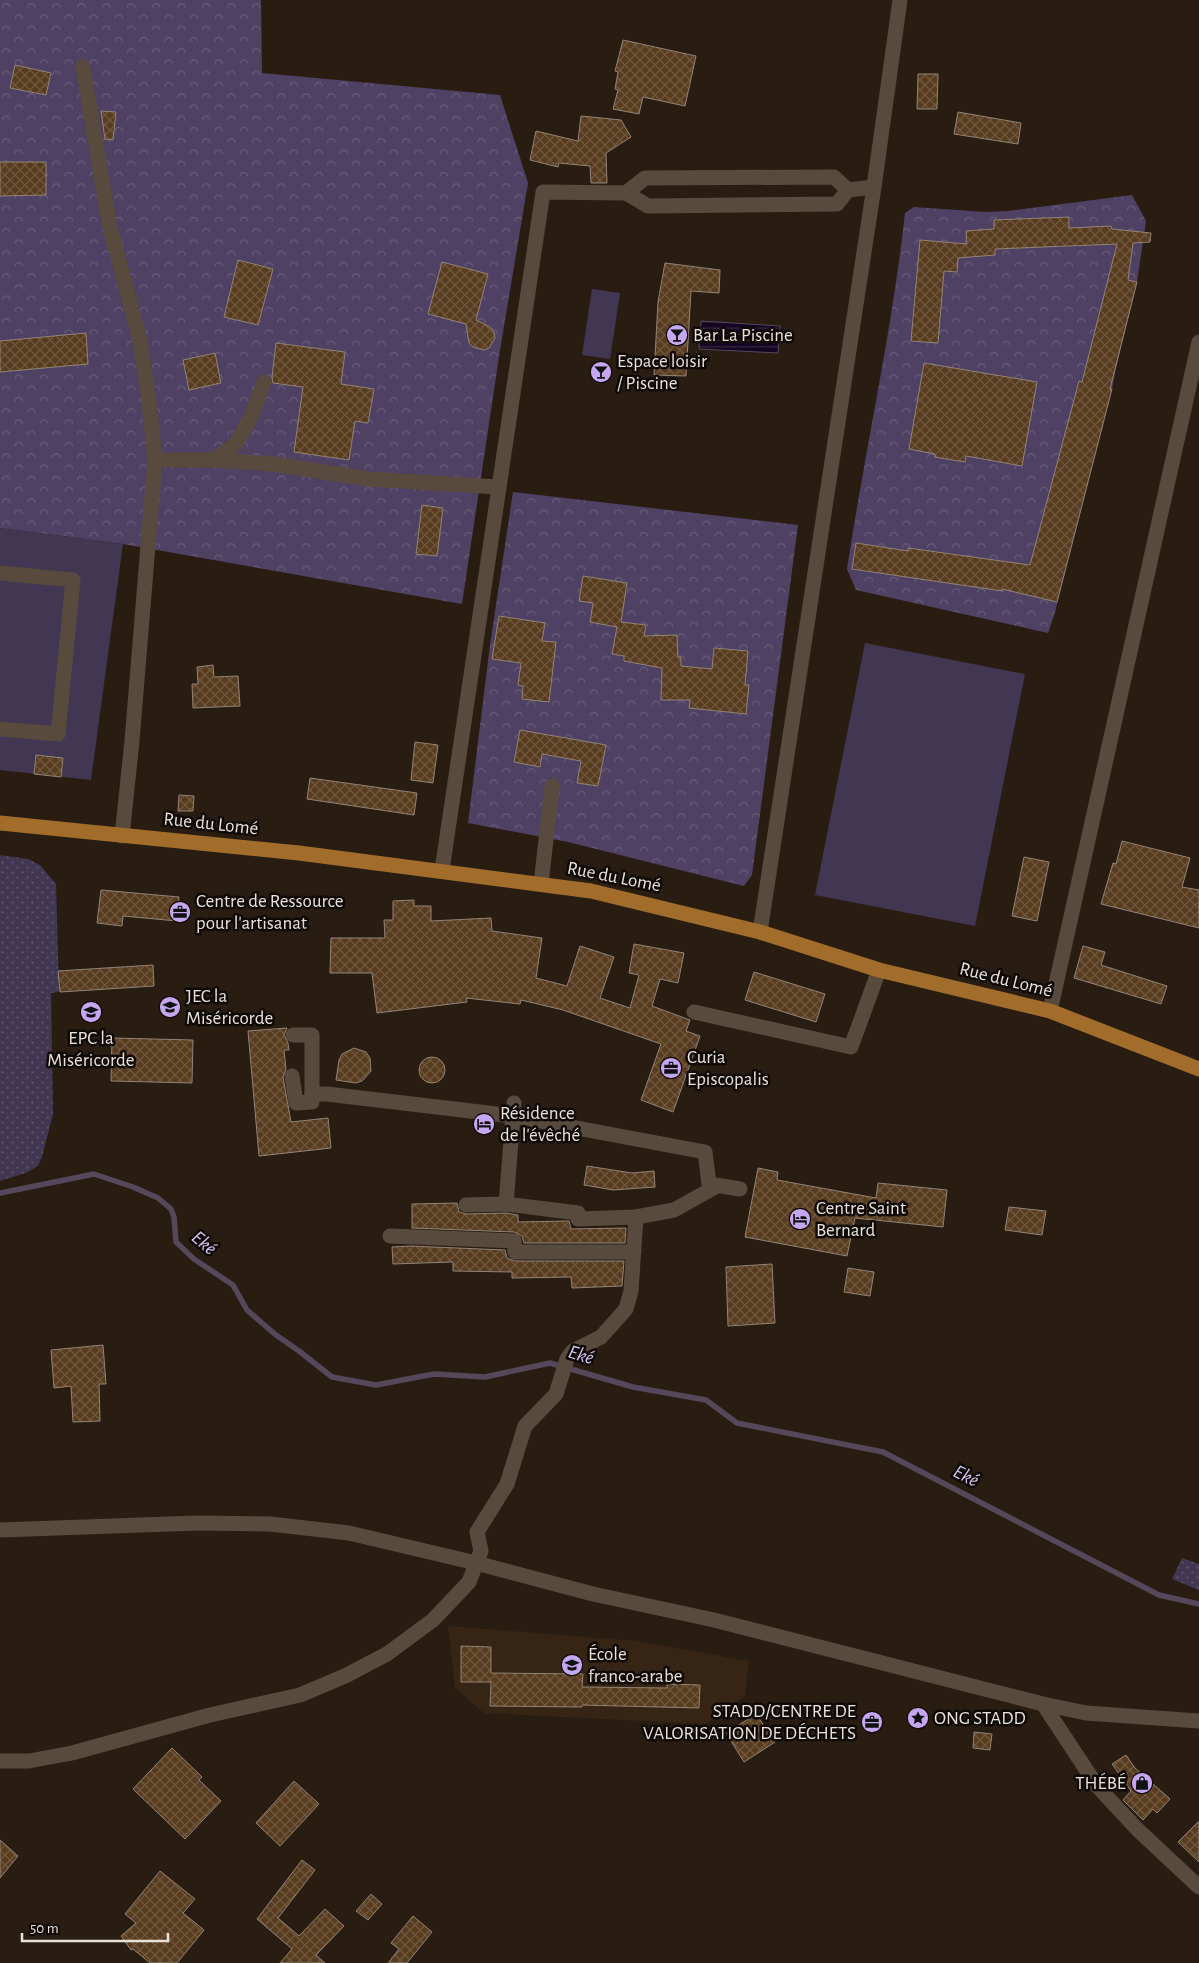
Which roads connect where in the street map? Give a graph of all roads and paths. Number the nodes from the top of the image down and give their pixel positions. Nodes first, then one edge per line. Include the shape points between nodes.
1 (900, 0) edge
2 (83, 67) dead end
3 (874, 187) junction
4 (848, 190) junction
5 (626, 193) junction
6 (1199, 342) edge
7 (264, 382) dead end
8 (155, 460) junction
9 (214, 460) junction
10 (498, 487) junction
11 (0, 573) edge
12 (0, 728) edge
13 (552, 786) dead end
14 (0, 823) edge
15 (122, 836) junction
16 (442, 870) junction
17 (540, 884) junction
18 (760, 932) junction
19 (879, 970) junction
20 (1050, 1011) junction
21 (694, 1012) dead end
22 (293, 1035) dead end
23 (1199, 1069) edge
24 (292, 1076) dead end
25 (312, 1094) junction
26 (514, 1109) junction
27 (717, 1186) junction
28 (740, 1189) dead end
29 (506, 1204) junction
30 (466, 1205) dead end
31 (636, 1217) junction
32 (390, 1236) dead end
33 (634, 1252) junction
34 (0, 1530) edge
35 (476, 1563) junction
36 (1043, 1704) junction
37 (1199, 1720) edge
38 (0, 1761) edge
39 (1199, 1887) edge

1 - 3 street
2 - 8 street via 109,223 140,341
3 - 4 street
3 - 18 street
4 - 5 street via 834,177 645,178
4 - 5 street via 837,204 648,206
5 - 10 street via 543,192
6 - 20 street
7 - 9 street via 252,415 236,444
8 - 9 street
8 - 15 street
9 - 10 street via 273,464 369,479
10 - 16 street
11 - 12 street via 73,580 58,734
13 - 17 street
14 - 15 main road, Rue du Lomé
15 - 16 main road, Rue du Lomé
16 - 17 main road, Rue du Lomé
17 - 18 main road, Rue du Lomé via 591,891
18 - 19 main road, Rue du Lomé
19 - 20 main road, Rue du Lomé
19 - 21 street via 851,1047
20 - 23 main road, Rue du Lomé
22 - 25 street via 312,1035
24 - 25 street via 296,1103 312,1102
25 - 26 street
26 - 27 street via 705,1152 709,1184
26 - 29 street
27 - 28 street
27 - 31 street via 674,1210
29 - 30 street
29 - 31 street via 578,1213 578,1219
31 - 33 street
32 - 33 street via 514,1240 515,1252
33 - 35 street via 626,1309 601,1337 573,1350 556,1394 525,1426 506,1484 477,1532 481,1551
34 - 35 street via 197,1523 270,1524 349,1533
35 - 36 street
35 - 38 street via 468,1582 433,1620 387,1654 300,1695 210,1715 72,1753 29,1761
36 - 37 street via 1086,1713
36 - 39 street via 1097,1786

